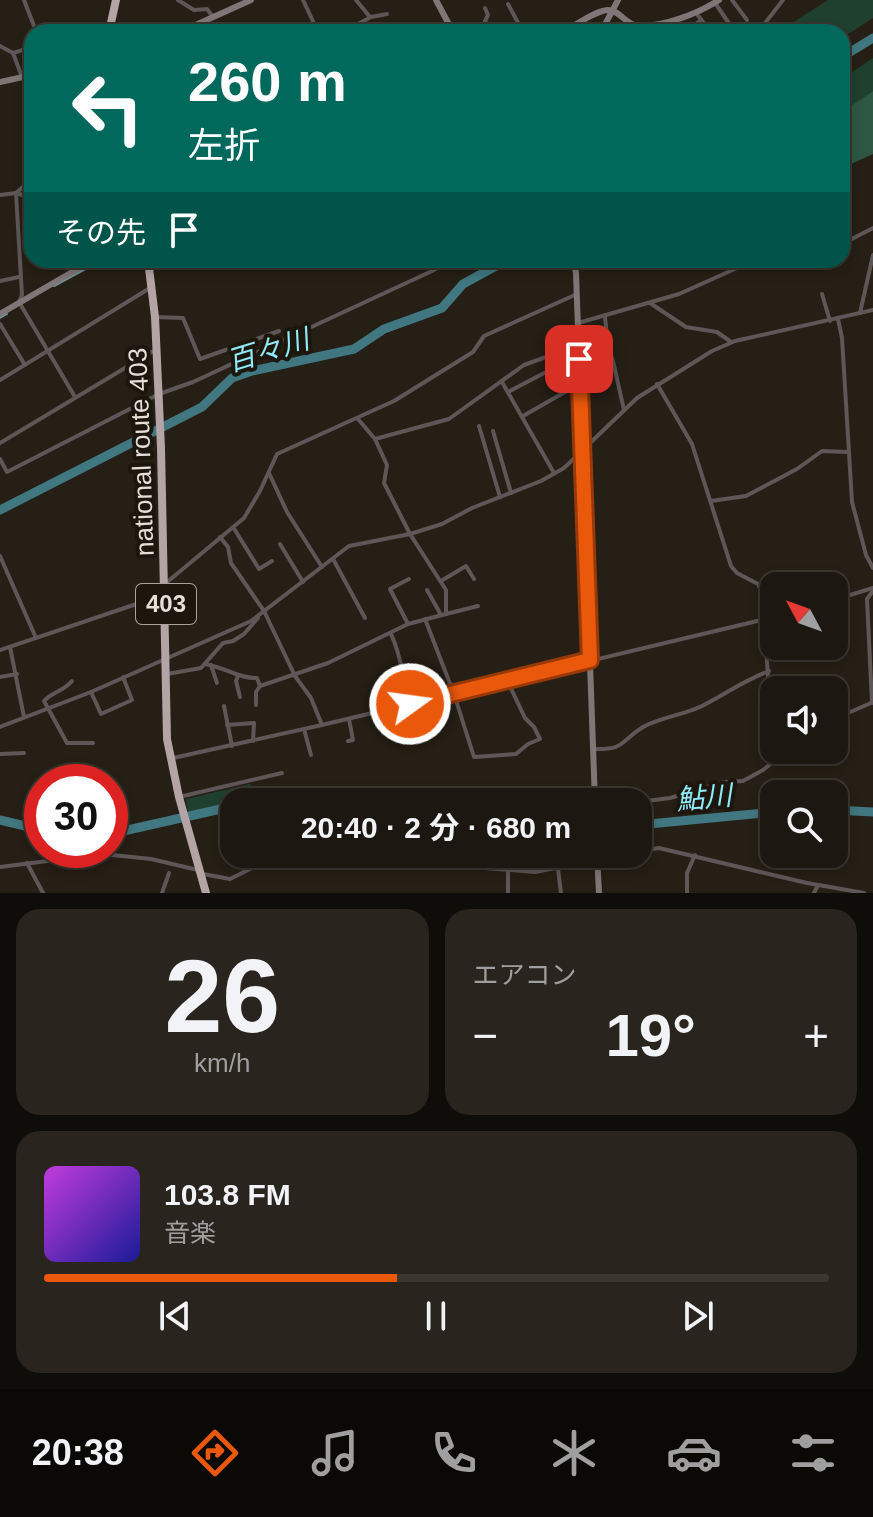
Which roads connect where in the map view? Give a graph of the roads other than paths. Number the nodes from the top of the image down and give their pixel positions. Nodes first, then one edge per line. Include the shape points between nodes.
1 (24, 0) edge
2 (116, 0) edge
3 (178, 0) edge
4 (303, 0) edge
5 (436, 0) edge
6 (618, 0) edge
7 (732, 0) edge
8 (783, 0) edge
9 (245, 1) edge
10 (359, 1) edge
11 (717, 2) edge
12 (508, 4) dead end
13 (485, 8) dead end
14 (613, 11) junction
15 (387, 14) dead end
16 (699, 16) junction
17 (213, 17) junction
18 (371, 17) junction
19 (747, 20) dead end
20 (628, 22) joint
21 (33, 24) edge
22 (111, 24) edge
23 (199, 24) edge
24 (314, 24) edge
25 (358, 24) edge
26 (449, 24) edge
27 (487, 24) edge
28 (519, 24) edge
29 (578, 24) edge
30 (606, 24) edge
31 (637, 24) edge
32 (648, 24) edge
33 (692, 24) edge
34 (705, 24) edge
35 (730, 24) edge
36 (764, 24) edge
37 (1, 48) edge
38 (24, 50) edge
39 (13, 53) junction
40 (22, 77) joint
41 (0, 82) edge
42 (24, 186) edge
43 (16, 193) junction
44 (0, 195) edge
45 (24, 196) edge
46 (873, 228) edge
47 (850, 240) edge
48 (873, 255) edge
49 (79, 268) edge
50 (149, 268) edge
51 (437, 268) edge
52 (575, 268) edge
53 (737, 268) edge
54 (19, 277) junction
55 (0, 281) edge
56 (152, 287) junction
57 (577, 294) junction
58 (822, 294) dead end
59 (19, 302) junction
60 (650, 303) junction
61 (873, 310) edge
62 (860, 313) junction
63 (0, 314) edge
64 (605, 316) junction
65 (155, 317) junction
66 (838, 319) junction
67 (830, 321) junction
68 (578, 323) junction
69 (0, 324) edge
70 (279, 331) dead end
71 (578, 342) junction
72 (731, 342) junction
73 (157, 349) junction
74 (48, 352) junction
75 (613, 361) junction
76 (25, 365) junction
77 (579, 375) junction
78 (0, 380) edge
79 (502, 382) junction
80 (579, 384) junction
81 (657, 384) junction
82 (508, 392) junction
83 (562, 392) junction
84 (159, 396) junction
85 (75, 397) junction
86 (624, 410) junction
87 (523, 416) junction
88 (358, 419) junction
89 (479, 426) dead end
90 (493, 431) dead end
91 (375, 439) junction
92 (0, 443) edge
93 (582, 451) junction
94 (847, 452) junction
95 (0, 459) edge
96 (269, 473) junction
97 (554, 473) junction
98 (511, 493) junction
99 (501, 497) junction
100 (711, 501) junction
101 (233, 527) junction
102 (410, 534) junction
103 (220, 537) junction
104 (280, 544) dead end
105 (0, 556) edge
106 (333, 559) junction
107 (272, 561) dead end
108 (322, 567) junction
109 (873, 568) edge
110 (409, 579) dead end
111 (474, 579) dead end
112 (441, 581) junction
113 (303, 582) junction
114 (166, 584) junction
115 (760, 588) edge
116 (427, 590) dead end
117 (873, 590) edge
118 (166, 594) junction
119 (848, 596) edge
120 (478, 606) dead end
121 (264, 611) junction
122 (443, 614) junction
123 (365, 618) dead end
124 (425, 619) junction
125 (760, 621) edge
126 (408, 624) junction
127 (391, 633) junction
128 (36, 638) junction
129 (10, 647) junction
130 (0, 650) edge
131 (166, 658) junction
132 (590, 660) junction
133 (768, 660) edge
134 (205, 664) junction
135 (211, 665) junction
136 (417, 667) dead end
137 (769, 671) junction
138 (17, 674) junction
139 (166, 674) junction
140 (238, 676) junction
141 (295, 676) junction
142 (769, 676) edge
143 (0, 677) edge
144 (123, 677) junction
145 (507, 680) junction
146 (72, 681) dead end
147 (217, 683) dead end
148 (260, 686) junction
149 (91, 692) junction
150 (454, 694) junction
151 (240, 697) dead end
152 (427, 700) junction
153 (872, 702) edge
154 (410, 704) junction
155 (256, 705) dead end
156 (224, 706) dead end
157 (48, 708) junction
158 (848, 713) edge
159 (24, 717) junction
160 (349, 719) junction
161 (227, 725) junction
162 (322, 725) junction
163 (0, 727) edge
164 (304, 729) junction
165 (352, 740) dead end
166 (253, 741) junction
167 (93, 743) dead end
168 (232, 746) junction
169 (594, 749) junction
170 (24, 753) dead end
171 (0, 754) edge
172 (311, 755) dead end
173 (170, 759) junction
174 (767, 764) edge
175 (282, 773) dead end
176 (595, 788) edge
177 (179, 797) junction
178 (652, 800) edge
179 (652, 849) edge
180 (695, 855) junction
181 (128, 857) edge
182 (24, 863) edge
183 (0, 867) edge
184 (30, 868) edge
185 (561, 868) edge
186 (598, 868) edge
187 (508, 869) junction
188 (558, 869) junction
189 (199, 872) junction
190 (169, 873) dead end
191 (818, 885) junction
192 (846, 891) edge
193 (43, 893) edge
194 (162, 893) edge
195 (206, 893) edge
196 (508, 893) edge
197 (561, 893) edge
198 (599, 893) edge
199 (687, 893) edge
200 (814, 893) edge
201 (864, 893) edge

1 - 21 street
2 - 22 highway
3 - 17 street via 194,10 207,9
4 - 24 street
5 - 26 street
6 - 14 street
7 - 19 street
8 - 36 street
9 - 17 street
10 - 18 street
11 - 16 street
11 - 35 street
12 - 28 street
13 - 27 street
14 - 20 street
14 - 29 street
14 - 30 street
15 - 18 street
16 - 32 street
16 - 33 street
16 - 34 street
17 - 23 street
18 - 25 street
20 - 31 street
37 - 39 street
38 - 39 street
39 - 40 street
40 - 41 street
42 - 43 street
43 - 44 street
43 - 45 street
43 - 54 street
46 - 47 street
48 - 62 street
49 - 59 street
50 - 56 highway, national route 403 / 403
51 - 84 street
52 - 57 street
53 - 60 street
54 - 55 street
54 - 59 street
56 - 65 highway, national route 403 / 403
56 - 74 street
57 - 68 street
57 - 88 street via 484,336 473,352
58 - 67 street
59 - 63 street
59 - 74 street
60 - 64 street
60 - 72 street via 686,327 717,332
61 - 62 street
62 - 66 street
64 - 68 street
64 - 75 street
65 - 70 street via 183,318 200,359
65 - 73 highway, national route 403 / 403
66 - 67 street
66 - 94 street
67 - 72 street
68 - 71 street
69 - 76 street
71 - 77 street
71 - 79 street via 524,365
72 - 81 street
73 - 84 highway, national route 403 / 403
73 - 85 street
74 - 76 street
74 - 85 street
75 - 77 street
75 - 86 street
76 - 78 street
77 - 80 street
79 - 82 street
79 - 91 street via 449,419
80 - 83 street
80 - 93 street
81 - 86 street
81 - 100 street via 692,444
82 - 83 street via 548,371
82 - 87 street
83 - 87 street
84 - 95 street via 7,472
84 - 114 highway, national route 403 / 403
85 - 92 street
86 - 93 street
87 - 97 street
88 - 91 street
88 - 96 street via 277,454
89 - 99 street
90 - 98 street
91 - 102 street via 387,465 384,483
93 - 97 street
93 - 132 street
94 - 100 street via 822,451 746,496
94 - 109 street via 852,506
96 - 101 street
96 - 108 street
97 - 98 street
98 - 99 street
99 - 102 street
100 - 115 street via 731,566
101 - 103 street
101 - 107 street via 259,569
102 - 106 street via 349,546
102 - 112 street
103 - 114 street
103 - 121 street
104 - 113 street
105 - 128 street
106 - 108 street
106 - 123 street
108 - 113 street
110 - 126 street via 390,589
111 - 112 street via 466,566
112 - 122 street via 446,590
113 - 121 street
114 - 118 highway, national route 403 / 403
116 - 122 street
117 - 119 street
117 - 153 street via 867,599
118 - 128 street
118 - 131 highway, national route 403 / 403
120 - 122 street
121 - 131 street
121 - 134 street
121 - 141 street
122 - 124 street
124 - 126 street
124 - 150 street
125 - 132 street
126 - 127 street
127 - 141 street
127 - 154 street via 402,656
128 - 129 street
129 - 130 street
129 - 138 street
131 - 139 highway, national route 403 / 403
131 - 144 street
132 - 145 street
132 - 169 street
133 - 137 street
134 - 135 street
134 - 139 street
135 - 140 street
135 - 147 street
136 - 152 street
137 - 142 street
137 - 169 street via 701,706 645,726 619,747
138 - 143 street
138 - 159 street
139 - 173 highway, national route 403 / 403
140 - 148 street via 257,678
140 - 151 street
141 - 148 street
141 - 162 street
144 - 149 street
144 - 149 street via 132,700 101,714
145 - 150 street
145 - 150 street via 540,739 516,754 474,757
146 - 157 street via 48,696
148 - 155 street
149 - 157 street
150 - 152 street
152 - 154 street
153 - 158 street
154 - 160 street
156 - 161 street
157 - 159 street
157 - 167 street via 67,743
159 - 163 street
160 - 162 street
160 - 165 street
161 - 166 street via 254,723
161 - 168 street
162 - 164 street
164 - 166 street
164 - 172 street
166 - 168 street
168 - 173 street
169 - 176 street
170 - 171 street
173 - 177 highway, national route 403 / 403
174 - 178 street via 743,781
175 - 177 street
177 - 189 highway, national route 403 / 403
179 - 180 street
180 - 191 street
180 - 199 street via 687,873
181 - 189 street
182 - 183 street
184 - 193 street
185 - 188 street
186 - 198 street
187 - 188 street
187 - 189 street via 323,855 258,865 230,879
187 - 196 street
188 - 197 street
189 - 195 highway, 403
190 - 194 street
191 - 192 street
191 - 200 street
192 - 201 street

